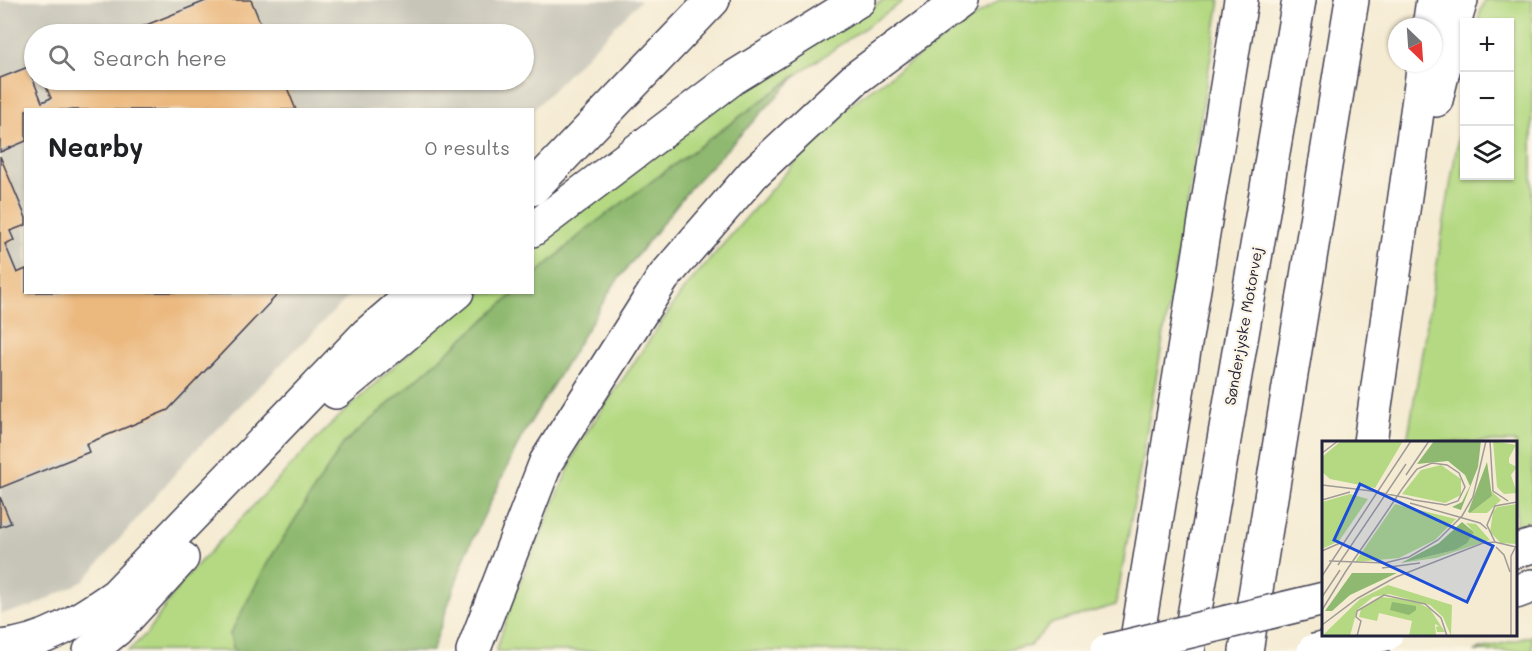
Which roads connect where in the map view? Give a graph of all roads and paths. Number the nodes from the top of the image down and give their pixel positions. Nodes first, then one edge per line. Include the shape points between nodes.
1 (713, 0) edge
2 (859, 0) edge
3 (961, 0) edge
4 (1241, 0) edge
5 (1299, 0) edge
6 (1352, 0) edge
7 (1433, 0) edge
8 (1461, 0) edge
9 (1430, 18) edge
10 (1423, 72) edge
11 (534, 187) edge
12 (534, 229) edge
13 (1394, 276) junction
14 (414, 294) edge
15 (429, 294) edge
16 (455, 294) edge
17 (322, 403) junction
18 (1370, 441) edge
19 (1532, 546) edge
20 (1517, 550) edge
21 (1532, 586) edge
22 (1517, 591) edge
23 (1322, 599) edge
24 (1532, 602) edge
25 (1517, 605) edge
26 (1343, 636) edge
27 (1343, 636) edge
28 (1378, 636) edge
29 (0, 647) edge
30 (90, 651) edge
31 (473, 651) edge
32 (1107, 651) edge
33 (1135, 651) edge
34 (1188, 651) edge
35 (1246, 651) edge
36 (1314, 651) edge
37 (1339, 651) edge
38 (1344, 651) edge

1 - 11 highway
2 - 12 highway via 733,78
3 - 31 highway via 856,78 754,173 663,278 546,462
4 - 33 highway
5 - 34 highway, Sønderjyske Motorvej
6 - 35 highway
7 - 9 highway
8 - 13 highway
10 - 13 highway
13 - 18 highway
14 - 29 highway via 367,334 116,595 80,620 50,634 17,646
15 - 17 highway
16 - 17 highway
17 - 30 highway via 116,630
19 - 20 highway
21 - 22 highway
23 - 32 highway, bridge
24 - 25 highway
26 - 37 highway
27 - 38 highway
28 - 36 highway, bridge

